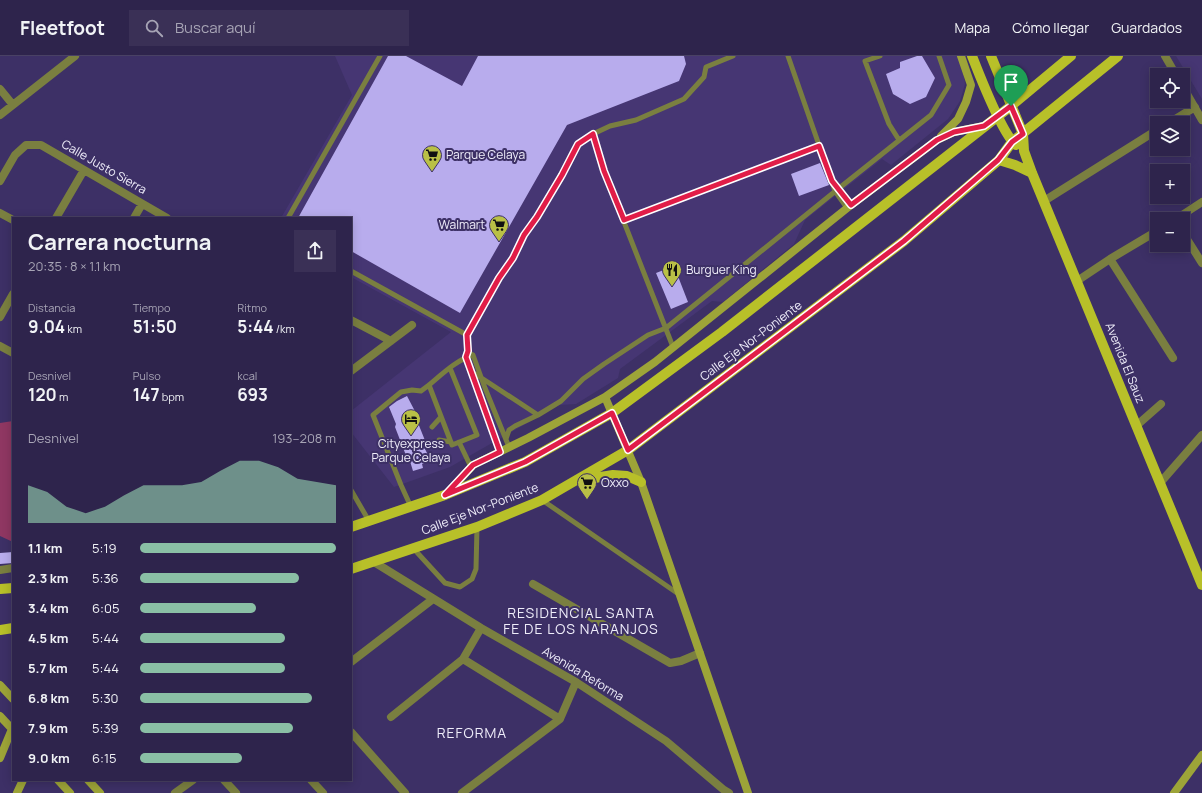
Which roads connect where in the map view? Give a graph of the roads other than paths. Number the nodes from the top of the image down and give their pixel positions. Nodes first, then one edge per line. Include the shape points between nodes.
1 (75, 56) edge
2 (380, 56) edge
3 (733, 56) edge
4 (788, 56) edge
5 (880, 56) edge
6 (939, 56) edge
7 (961, 56) edge
8 (972, 56) edge
9 (992, 56) edge
10 (1071, 56) edge
11 (1118, 56) edge
12 (1165, 56) edge
13 (1172, 68) edge
14 (0, 89) edge
15 (1190, 99) edge
16 (13, 105) junction
17 (1011, 106) junction
18 (1195, 107) junction
19 (0, 115) edge
20 (998, 116) junction
21 (1180, 116) edge
22 (1202, 120) edge
23 (984, 126) junction
24 (593, 134) junction
25 (1023, 134) junction
26 (1150, 134) edge
27 (899, 140) junction
28 (937, 140) junction
29 (1012, 142) junction
30 (819, 146) junction
31 (1024, 151) junction
32 (998, 160) junction
33 (84, 170) junction
34 (1032, 173) junction
35 (0, 181) edge
36 (836, 190) junction
37 (1044, 201) junction
38 (1202, 202) edge
39 (142, 204) junction
40 (849, 207) junction
41 (1187, 212) edge
42 (0, 213) edge
43 (57, 217) edge
44 (135, 217) edge
45 (165, 217) edge
46 (289, 217) edge
47 (12, 219) edge
48 (624, 220) junction
49 (1150, 234) edge
50 (1190, 244) edge
51 (1110, 259) junction
52 (1202, 263) edge
53 (352, 272) edge
54 (1077, 281) junction
55 (12, 296) edge
56 (0, 317) edge
57 (352, 321) edge
58 (412, 325) dead end
59 (666, 328) junction
60 (467, 335) junction
61 (391, 341) junction
62 (0, 346) edge
63 (673, 347) junction
64 (12, 352) edge
65 (467, 354) junction
66 (1173, 358) dead end
67 (450, 368) junction
68 (352, 370) edge
69 (471, 372) junction
70 (480, 377) junction
71 (429, 384) junction
72 (605, 397) junction
73 (1161, 404) dead end
74 (612, 413) junction
75 (538, 415) junction
76 (441, 417) junction
77 (1136, 426) junction
78 (432, 427) dead end
79 (1202, 435) edge
80 (506, 439) junction
81 (439, 440) dead end
82 (451, 442) junction
83 (458, 442) junction
84 (509, 447) junction
85 (628, 450) junction
86 (500, 452) junction
87 (471, 467) junction
88 (576, 480) junction
89 (641, 482) junction
90 (1160, 483) junction
91 (352, 492) edge
92 (445, 495) junction
93 (542, 500) junction
94 (411, 507) junction
95 (369, 521) junction
96 (352, 527) edge
97 (477, 527) junction
98 (413, 548) junction
99 (374, 562) junction
100 (12, 568) edge
101 (352, 569) edge
102 (0, 570) edge
103 (533, 584) dead end
104 (1202, 585) edge
105 (12, 588) edge
106 (0, 589) edge
107 (680, 595) junction
108 (433, 599) junction
109 (12, 628) edge
110 (481, 628) junction
111 (1, 631) edge
112 (700, 653) junction
113 (463, 659) junction
114 (352, 661) edge
115 (576, 682) junction
116 (0, 685) edge
117 (12, 698) edge
118 (0, 716) edge
119 (391, 717) dead end
120 (560, 720) junction
121 (12, 729) edge
122 (352, 733) edge
123 (1202, 755) edge
124 (0, 758) edge
125 (22, 781) edge
126 (59, 781) edge
127 (89, 781) edge
128 (192, 781) edge
129 (225, 781) edge
130 (312, 781) edge
131 (17, 793) edge
132 (70, 793) edge
133 (100, 793) edge
134 (175, 793) edge
135 (236, 793) edge
136 (323, 793) edge
137 (405, 793) edge
138 (462, 793) edge
139 (730, 793) edge
140 (748, 793) edge
141 (1174, 793) edge

1 - 16 street
2 - 46 lane
3 - 24 lane via 706,67 704,77 684,100
4 - 30 lane
5 - 27 lane via 866,61 889,124
6 - 27 lane via 949,85 931,115
7 - 28 street via 971,85 958,119
8 - 20 main road
9 - 17 main road, Avenida El Sauz
10 - 17 main road, Calle Eje Nor-Poniente
11 - 25 main road, Calle Eje Nor-Poniente
12 - 13 street
14 - 16 street
15 - 18 street
16 - 19 street
17 - 20 main road, Calle Eje Nor-Poniente
17 - 25 main road, Avenida El Sauz
18 - 21 street
18 - 22 street
20 - 23 main road, Calle Eje Nor-Poniente
20 - 29 main road
23 - 28 street via 954,132
23 - 74 main road, Calle Eje Nor-Poniente via 722,332
24 - 48 lane via 604,171
24 - 60 lane via 578,144
25 - 29 main road, Calle Eje Nor-Poniente
25 - 31 main road, Avenida El Sauz
26 - 37 street
27 - 36 lane
28 - 40 street
29 - 31 main road
29 - 32 main road, Calle Eje Nor-Poniente
30 - 36 lane
30 - 48 lane
31 - 34 main road, Avenida El Sauz
32 - 34 main road
32 - 85 main road, Calle Eje Nor-Poniente via 904,241
33 - 35 street, Calle Justo Sierra via 41,145 26,145 15,155
33 - 39 street, Calle Justo Sierra
33 - 43 street
34 - 37 main road, Avenida El Sauz
36 - 40 lane
36 - 59 lane
37 - 54 main road, Avenida El Sauz
38 - 41 street
39 - 44 street
39 - 45 street, Calle Justo Sierra
40 - 63 street
42 - 47 street
48 - 59 lane
49 - 51 street
50 - 52 street
51 - 54 street
51 - 66 street
53 - 60 lane
54 - 77 main road, Avenida El Sauz
55 - 56 street
57 - 61 street
58 - 61 street
59 - 63 lane
59 - 75 lane via 648,335 604,364 583,379 562,401
60 - 65 lane
61 - 68 street
62 - 64 street
63 - 72 street via 656,362
65 - 67 lane
65 - 69 lane
65 - 70 lane via 473,355
67 - 71 lane
67 - 83 lane via 477,435
69 - 70 lane
69 - 86 lane
70 - 75 lane
70 - 80 lane
71 - 76 lane
71 - 94 lane via 421,391 401,392 373,415
72 - 74 street
72 - 84 street
73 - 77 street
74 - 85 street
74 - 92 main road, Calle Eje Nor-Poniente via 525,462
75 - 80 lane via 509,430
76 - 78 lane
76 - 82 lane
77 - 90 main road, Avenida El Sauz
79 - 90 street
80 - 84 lane
81 - 82 lane
82 - 83 lane
83 - 87 lane
84 - 86 street
85 - 88 main road, Calle Eje Nor-Poniente
85 - 89 street
86 - 87 street
87 - 92 street
88 - 89 main road via 613,475 627,476
88 - 93 main road, Calle Eje Nor-Poniente
89 - 107 street
90 - 104 main road, Avenida El Sauz
91 - 95 lane
92 - 94 main road, Calle Eje Nor-Poniente
93 - 97 main road, Calle Eje Nor-Poniente
93 - 107 lane
94 - 95 main road, Calle Eje Nor-Poniente
95 - 96 main road, Calle Eje Nor-Poniente
97 - 98 main road, Calle Eje Nor-Poniente
97 - 98 lane via 476,569 472,579 460,586 445,582
98 - 99 main road, Calle Eje Nor-Poniente
99 - 101 main road, Calle Eje Nor-Poniente
99 - 108 street, Avenida Reforma
100 - 102 street
103 - 112 street via 670,663
105 - 106 main road
107 - 112 street
108 - 110 street, Avenida Reforma
108 - 114 street
109 - 111 main road
110 - 113 street
110 - 115 street, Avenida Reforma
112 - 140 street
113 - 119 street
113 - 120 street
115 - 120 street
115 - 139 street, Avenida Reforma via 666,741
116 - 117 street
118 - 121 street
120 - 138 street
121 - 124 street
122 - 137 street
123 - 141 street
125 - 131 street
126 - 132 street
127 - 133 street
128 - 134 street
129 - 135 street
130 - 136 street

